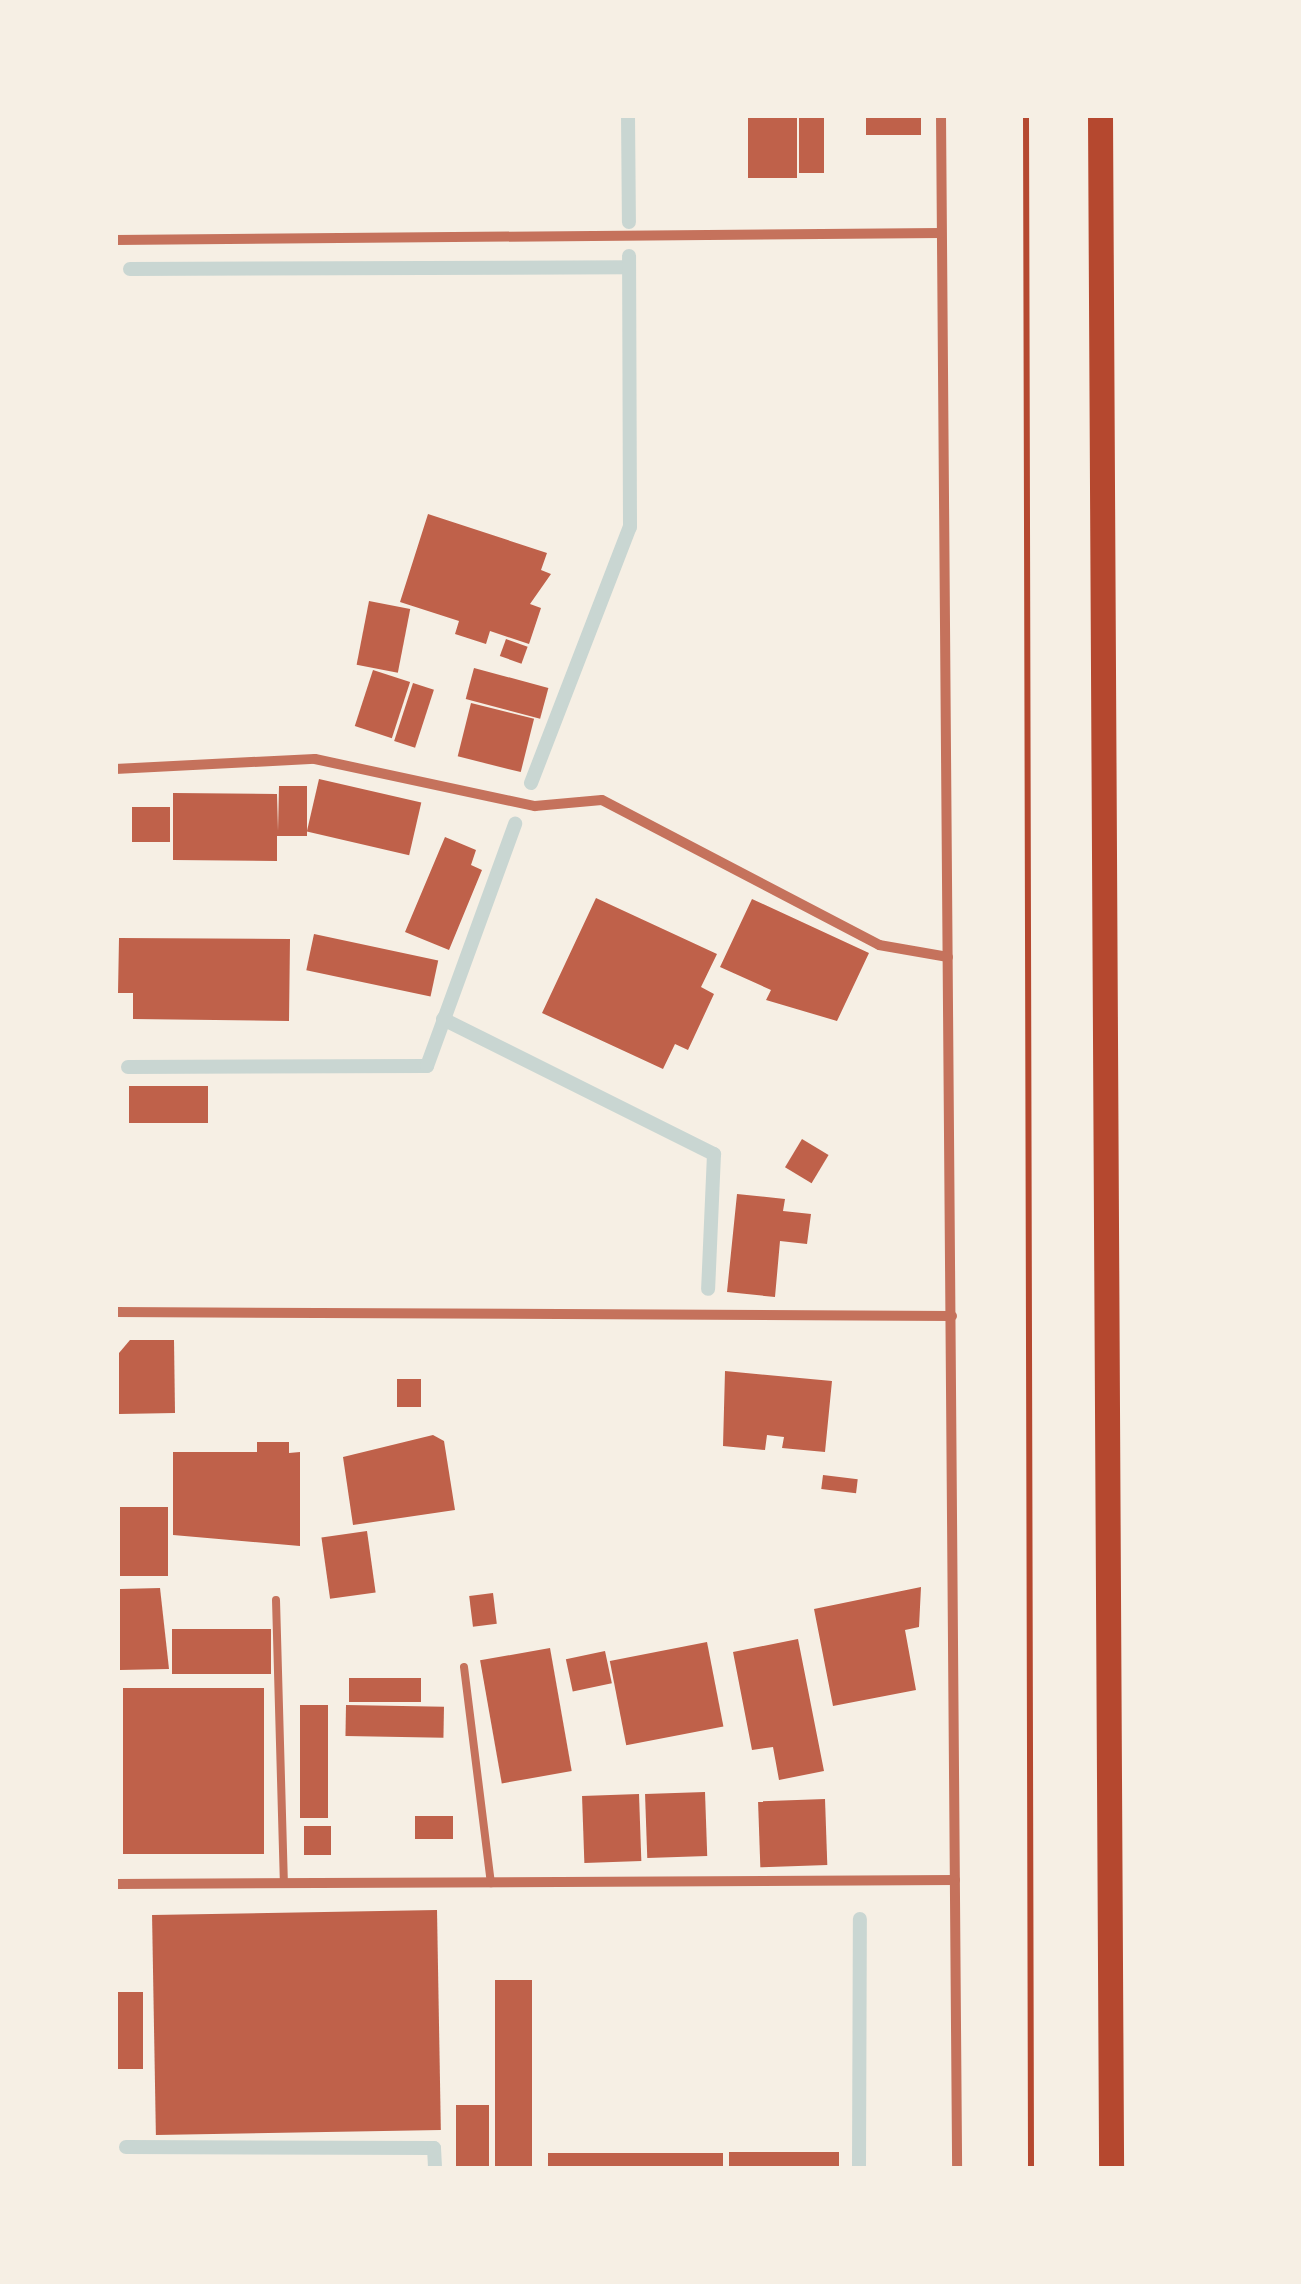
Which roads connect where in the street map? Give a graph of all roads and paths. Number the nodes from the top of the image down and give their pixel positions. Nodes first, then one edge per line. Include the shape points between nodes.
1 (941, 115) edge
2 (1026, 115) edge
3 (1100, 115) edge
4 (941, 232) junction
5 (115, 240) edge
6 (115, 769) edge
7 (948, 957) junction
8 (115, 1312) edge
9 (952, 1316) junction
10 (276, 1600) dead end
11 (464, 1666) dead end
12 (955, 1880) junction
13 (491, 1883) junction
14 (115, 1884) edge
15 (284, 1884) junction
16 (957, 2169) edge
17 (1032, 2169) edge
18 (1111, 2169) edge

1 - 4 street
2 - 17 path
3 - 18 main road
4 - 5 street
4 - 7 street
6 - 7 street via 315,759 535,806 602,800 880,945
7 - 9 street
8 - 9 street
9 - 12 street
10 - 15 lane
11 - 13 lane
12 - 13 street
12 - 16 street
13 - 15 street
14 - 15 street

